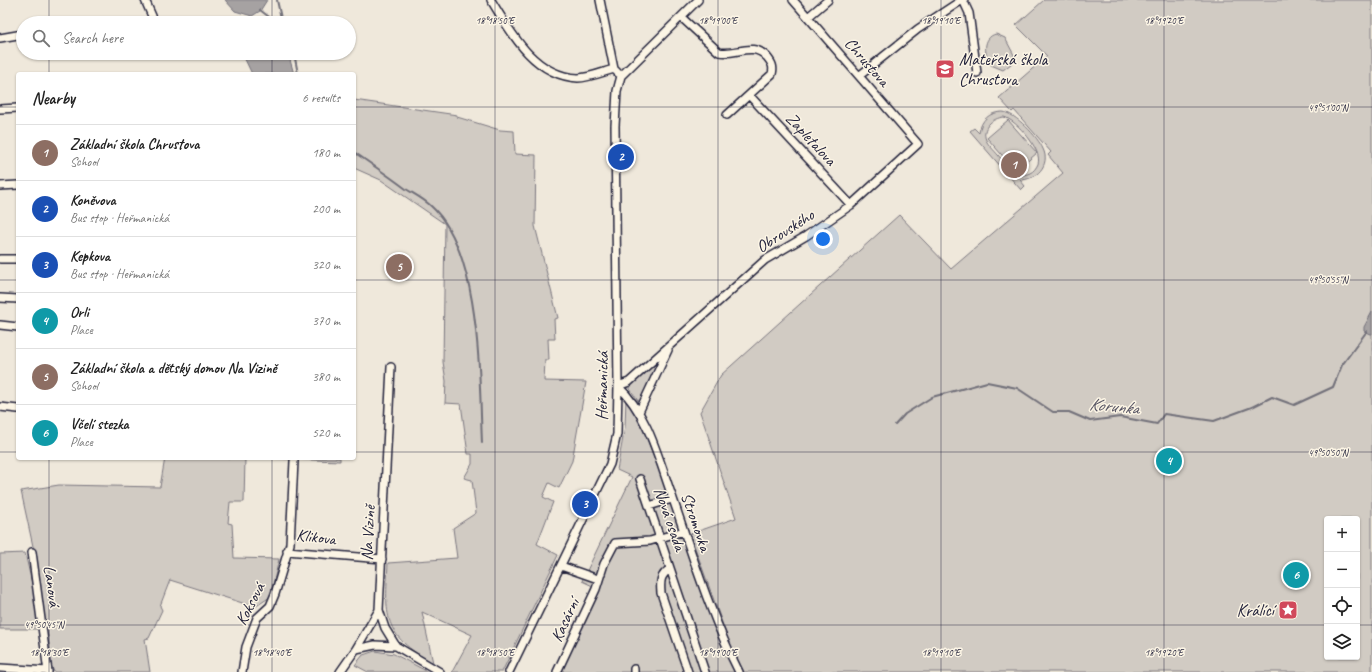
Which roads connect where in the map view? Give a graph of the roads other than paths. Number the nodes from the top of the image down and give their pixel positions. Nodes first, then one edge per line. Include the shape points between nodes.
1 (145, 0) edge
2 (491, 0) edge
3 (600, 0) edge
4 (698, 0) edge
5 (793, 0) edge
6 (828, 0) edge
7 (963, 0) edge
8 (152, 16) edge
9 (681, 17) junction
10 (808, 17) junction
11 (16, 35) edge
12 (0, 38) edge
13 (614, 70) junction
14 (977, 73) dead end
15 (621, 76) junction
16 (859, 76) junction
17 (749, 95) junction
18 (16, 108) edge
19 (0, 109) edge
20 (727, 115) dead end
21 (918, 144) joint
22 (16, 185) edge
23 (0, 186) edge
24 (851, 205) junction
25 (0, 259) edge
26 (16, 259) edge
27 (0, 298) edge
28 (16, 299) edge
29 (0, 325) edge
30 (16, 326) edge
31 (670, 346) junction
32 (391, 367) dead end
33 (618, 386) junction
34 (0, 407) edge
35 (16, 409) edge
36 (639, 412) junction
37 (294, 461) dead end
38 (640, 479) dead end
39 (672, 499) junction
40 (649, 506) junction
41 (684, 531) junction
42 (660, 539) junction
43 (287, 551) junction
44 (32, 552) dead end
45 (382, 559) junction
46 (561, 566) junction
47 (670, 569) junction
48 (598, 579) junction
49 (379, 610) junction
50 (396, 646) junction
51 (356, 649) junction
52 (0, 668) edge
53 (48, 672) edge
54 (242, 672) edge
55 (340, 672) edge
56 (440, 672) edge
57 (510, 672) edge
58 (557, 672) edge
59 (688, 672) edge
60 (705, 672) edge
61 (739, 672) edge

1 - 8 street
2 - 13 street via 524,50 540,65 559,74 579,78
3 - 13 street
4 - 9 street
5 - 10 street, Chrustova
6 - 10 street
7 - 14 street via 969,13
7 - 16 street via 918,29
9 - 15 street
9 - 17 street via 719,52 756,50 772,63 772,74
10 - 16 street, Chrustova
11 - 12 street
13 - 15 street
15 - 33 street, Heřmanická via 617,91 615,126
16 - 21 street, Chrustova
17 - 20 street
17 - 24 street, Zapletalova
18 - 19 street
21 - 24 street, Obrovského
22 - 23 street
24 - 31 street, Obrovského via 765,260
25 - 26 street
27 - 28 street
29 - 30 street
31 - 33 street, Obrovského via 629,382
31 - 36 street, Obrovského
32 - 45 street, Na Vizině
33 - 36 street, Stromovka via 628,395
33 - 46 street, Heřmanická via 617,434 610,464
34 - 35 street
36 - 39 street, Stromovka via 658,455
37 - 43 street, Klikova via 290,544
38 - 40 street, Nová osada
39 - 40 street
39 - 41 street, Stromovka
40 - 42 street, Nová osada
41 - 42 street
41 - 61 street, Stromovka
42 - 47 street, Nová osada
42 - 48 street, Kasární via 615,543
43 - 45 street, Klikova
43 - 54 street, Koksová via 270,606 257,618 246,647
44 - 53 street, Lanová
45 - 49 street, Na Vizině
46 - 48 street
46 - 57 street, Heřmanická
47 - 59 street, Nová osada via 664,573 660,583 661,593
47 - 60 street, Nová osada
48 - 58 street, Kasární via 596,589
49 - 50 street, Na Vizině via 385,628
49 - 51 street
50 - 51 street via 375,645
50 - 56 street, Na Vizině
51 - 55 street
52 - 53 street

